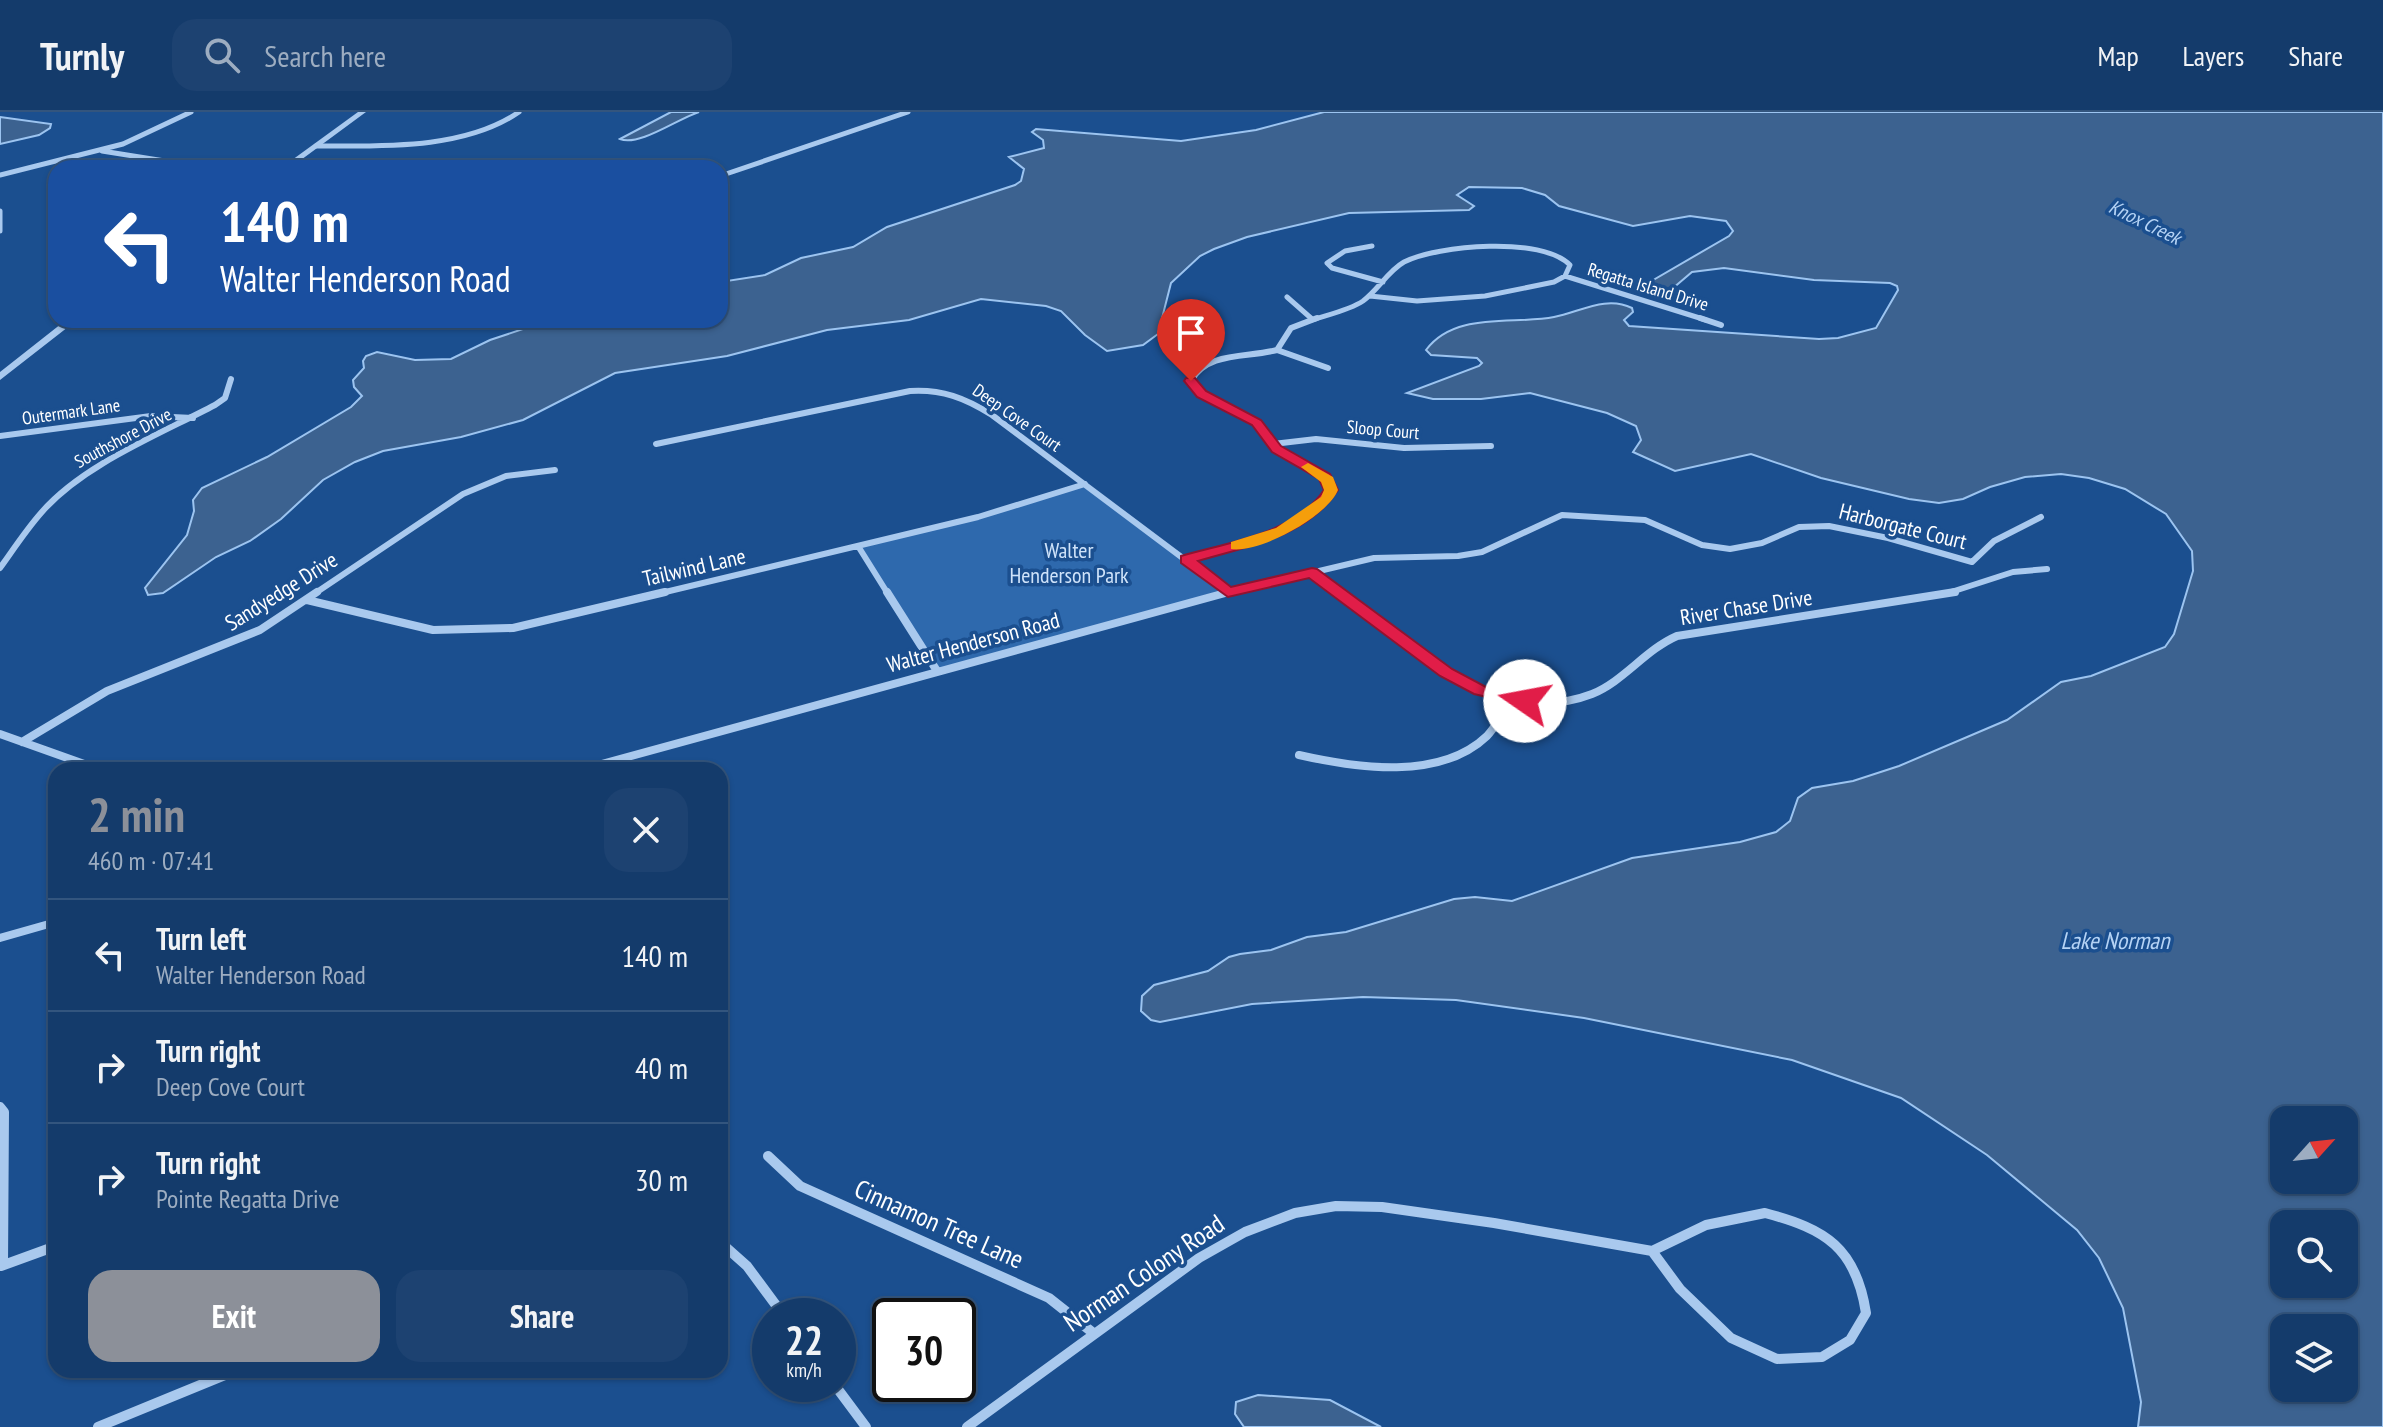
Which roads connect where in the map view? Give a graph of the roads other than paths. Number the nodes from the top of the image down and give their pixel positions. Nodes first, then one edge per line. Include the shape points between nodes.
1 (191, 112) edge
2 (363, 112) edge
3 (519, 112) edge
4 (908, 112) edge
5 (316, 146) junction
6 (101, 151) junction
7 (63, 160) edge
8 (155, 160) edge
9 (296, 160) edge
10 (48, 164) edge
11 (728, 173) edge
12 (0, 175) edge
13 (0, 211) edge
14 (0, 231) edge
15 (1372, 246) dead end
16 (1565, 276) junction
17 (1383, 282) junction
18 (1370, 296) junction
19 (1287, 297) dead end
20 (1312, 319) junction
21 (1721, 325) dead end
22 (62, 328) edge
23 (1277, 350) junction
24 (1328, 368) dead end
25 (0, 377) edge
26 (231, 379) dead end
27 (194, 418) junction
28 (0, 436) edge
29 (656, 444) dead end
30 (1273, 444) junction
31 (1491, 446) dead end
32 (555, 470) dead end
33 (1085, 484) junction
34 (2041, 517) dead end
35 (858, 546) junction
36 (1377, 558) joint
37 (1186, 560) junction
38 (0, 567) edge
39 (2047, 569) dead end
40 (1312, 572) junction
41 (1228, 592) junction
42 (307, 600) junction
43 (937, 671) junction
44 (1511, 699) junction
45 (0, 734) edge
46 (22, 742) junction
47 (1299, 755) dead end
48 (78, 762) edge
49 (609, 762) edge
50 (48, 924) edge
51 (0, 938) edge
52 (0, 1107) edge
53 (768, 1156) dead end
54 (48, 1249) edge
55 (728, 1249) edge
56 (1652, 1251) junction
57 (2, 1266) edge
58 (771, 1298) edge
59 (1092, 1332) junction
60 (217, 1378) edge
61 (847, 1402) edge
62 (98, 1427) edge
63 (866, 1427) edge
64 (967, 1427) edge

1 - 6 street via 156,132
2 - 5 street
3 - 5 street via 499,125 454,137
4 - 11 street
5 - 9 street
6 - 7 street
6 - 8 street
10 - 12 street
13 - 14 street
15 - 17 street via 1345,251 1327,263
16 - 17 street via 1570,265 1566,258 1522,246 1416,257 1400,264
16 - 18 street via 1455,301
16 - 21 street, Regatta Island Drive
17 - 18 street
18 - 20 street via 1354,307
19 - 20 street
20 - 23 street via 1291,328
22 - 25 street
23 - 24 street
23 - 30 street via 1205,365 1191,381 1202,394 1257,422
26 - 27 street, Southshore Drive via 225,398
27 - 28 street, Outermark Lane via 151,416
27 - 38 street, Southshore Drive via 66,489 41,512
29 - 33 street, Deep Cove Court via 882,396 945,390 975,404
30 - 31 street, Sloop Court via 1316,439 1404,448
30 - 37 street via 1325,477 1330,496 1281,532
32 - 42 street, Sandyedge Drive via 506,476 463,494
33 - 35 street, Tailwind Lane
33 - 37 street, Deep Cove Court
34 - 36 street, Harborgate Court via 1994,541 1972,562 1829,526 1799,527 1762,543 1730,549 1702,545 1645,520 1566,515 1482,552
35 - 42 street, Tailwind Lane via 489,631 433,630
35 - 43 street
36 - 40 street, Walter Henderson Road
37 - 41 street, Deep Cove Court
39 - 44 street, River Chase Drive via 2017,570 1960,591 1677,636 1652,647 1592,693 1551,701
40 - 41 street, Walter Henderson Road
40 - 44 street, River Chase Drive via 1446,673 1480,691
41 - 43 street, Walter Henderson Road
42 - 46 street, Sandyedge Drive via 244,638 98,695
43 - 49 street, Walter Henderson Road
44 - 47 street via 1481,742 1448,757 1386,767 1327,763
45 - 46 street
46 - 48 street
50 - 51 street
52 - 57 street
53 - 59 street, Cinnamon Tree Lane via 800,1186 1049,1298
54 - 57 street
55 - 58 street
56 - 56 street via 1680,1289 1731,1338 1777,1359 1822,1357 1850,1340 1866,1313 1859,1276 1836,1244 1801,1222 1765,1213 1723,1218
56 - 59 street, Norman Colony Road via 1398,1209 1323,1207 1260,1224 1223,1242
59 - 64 street, Norman Colony Road
60 - 62 street
61 - 63 street

